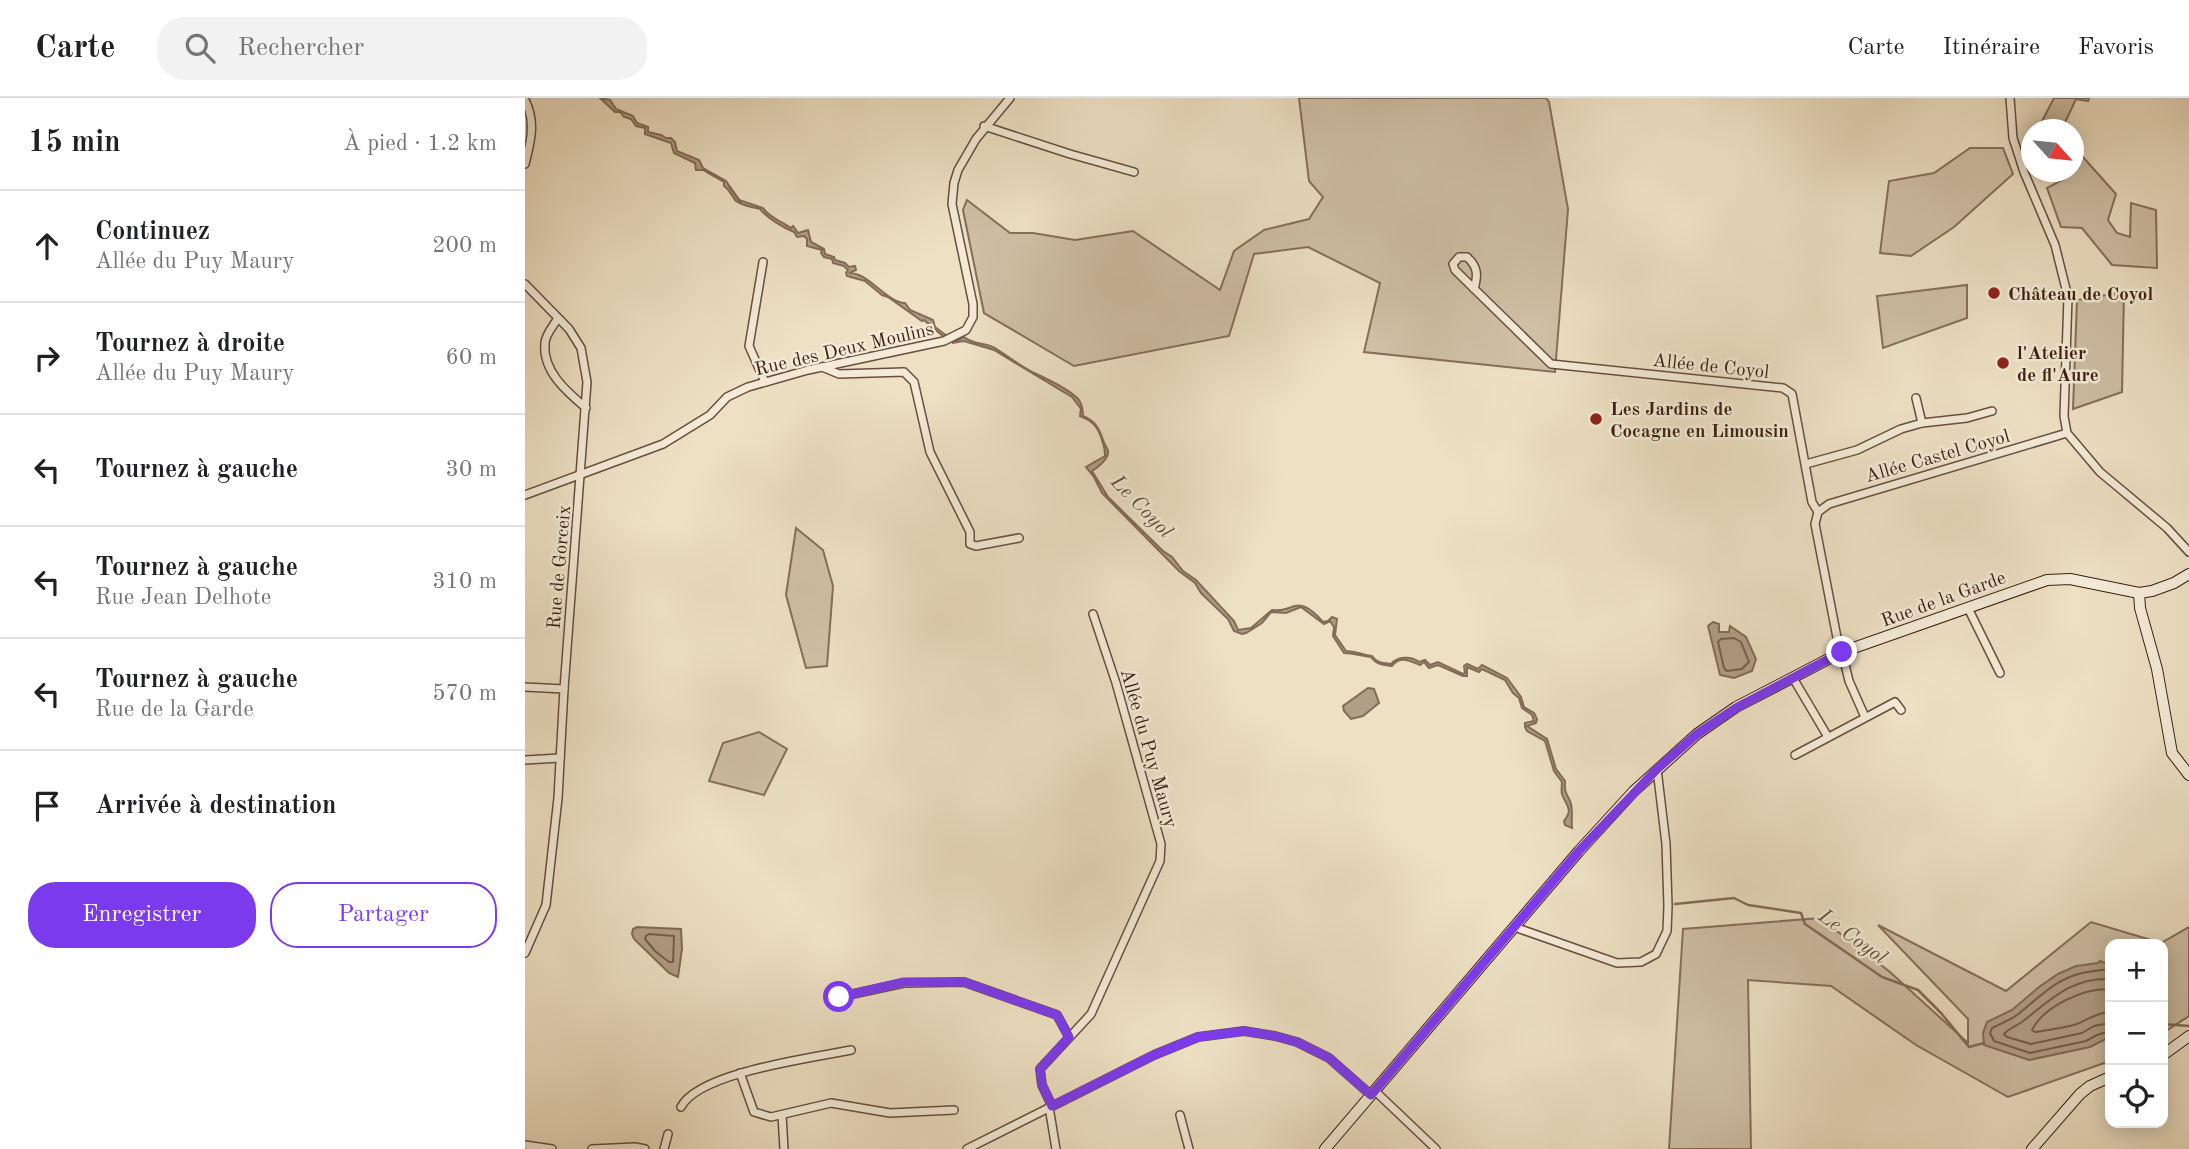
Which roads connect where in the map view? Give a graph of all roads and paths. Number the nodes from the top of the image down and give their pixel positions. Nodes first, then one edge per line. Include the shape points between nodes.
1 (1010, 98) edge
2 (2010, 98) edge
3 (525, 100) edge
4 (984, 126) junction
5 (525, 164) edge
6 (1134, 172) dead end
7 (764, 262) dead end
8 (525, 284) edge
9 (1474, 289) dead end
10 (558, 318) junction
11 (822, 367) junction
12 (765, 382) junction
13 (1916, 398) dead end
14 (586, 408) junction
15 (1992, 411) dead end
16 (1922, 423) junction
17 (2067, 433) junction
18 (1805, 464) junction
19 (582, 475) junction
20 (525, 495) edge
21 (1818, 512) junction
22 (1020, 538) dead end
23 (2189, 552) edge
24 (2189, 574) edge
25 (2139, 593) junction
26 (1968, 608) junction
27 (1093, 614) dead end
28 (1841, 653) junction
29 (2000, 673) dead end
30 (1793, 678) junction
31 (525, 687) edge
32 (564, 689) junction
33 (1901, 710) dead end
34 (1865, 717) junction
35 (1828, 737) junction
36 (1795, 755) dead end
37 (560, 758) junction
38 (525, 760) edge
39 (1657, 769) junction
40 (2189, 775) edge
41 (1515, 925) junction
42 (525, 953) edge
43 (829, 995) dead end
44 (2189, 1036) edge
45 (1069, 1037) junction
46 (851, 1050) dead end
47 (2168, 1051) edge
48 (740, 1073) junction
49 (2105, 1079) edge
50 (1373, 1093) junction
51 (681, 1107) dead end
52 (1050, 1107) junction
53 (954, 1110) dead end
54 (782, 1115) junction
55 (1179, 1115) dead end
56 (668, 1134) dead end
57 (525, 1145) edge
58 (552, 1149) edge
59 (592, 1149) edge
60 (645, 1149) edge
61 (664, 1149) edge
62 (784, 1149) edge
63 (967, 1149) edge
64 (1056, 1149) edge
65 (1189, 1149) edge
66 (1325, 1149) edge
67 (1436, 1149) edge
68 (2032, 1149) edge

1 - 4 street, Rue des Deux Moulins
2 - 17 street via 2013,138 2055,245 2068,297
3 - 5 street via 532,118
4 - 6 street
4 - 11 street, Rue des Deux Moulins via 958,170 952,205 973,304 966,330 944,341
7 - 12 street via 749,346
8 - 10 street, Rue de Gorceix
9 - 18 street, Allée de Coyol via 1551,364 1783,388 1792,394
10 - 14 street, Rue de Gorceix via 581,348
10 - 14 street via 544,341 546,355 560,386
11 - 12 street, Rue des Deux Moulins
11 - 22 street via 839,374 904,372 914,382 930,452 970,532 970,544
12 - 19 street, Rue des Deux Moulins via 727,397 710,415 663,444
13 - 16 street
14 - 19 street, Rue de Gorceix
15 - 16 street
16 - 18 street via 1857,450
17 - 21 street, Allée Castel Coyol via 1829,504
17 - 23 street via 2101,472
18 - 21 street, Allée de Coyol
19 - 20 street, Rue des Deux Moulins
19 - 32 street, Rue de Gorceix
21 - 28 street, Allée de Coyol via 1815,524
24 - 25 main road, Rue de la Garde
25 - 26 main road, Rue de la Garde via 2070,579 2047,580
25 - 40 main road via 2172,753
26 - 28 main road, Rue de la Garde
26 - 29 street
27 - 45 street, Allée du Puy Maury via 1161,844 1160,861 1091,1014
28 - 30 main road, Rue de la Garde
28 - 34 street, Allée de Coyol
30 - 35 street
30 - 39 main road, Rue de la Garde via 1697,734
31 - 32 street
32 - 37 street, Rue de Gorceix
33 - 34 street via 1895,702
34 - 35 street
35 - 36 street
37 - 38 street
37 - 42 street, Rue de Gorceix via 546,905
39 - 41 main road, Rue de la Garde
39 - 41 street via 1667,844 1668,906 1667,931 1656,954 1641,962 1617,963
41 - 50 main road, Rue de la Garde
43 - 45 street via 839,997 904,982 964,982 1057,1015
44 - 47 main road
45 - 52 street, Allée du Puy Maury via 1040,1069
46 - 48 street
48 - 51 street via 697,1090
48 - 54 street via 754,1112
49 - 68 main road via 2080,1094
50 - 52 street via 1329,1058 1297,1042 1244,1031 1198,1037
50 - 66 main road, Rue de la Garde
50 - 67 street
52 - 63 street
52 - 64 street
53 - 54 street via 890,1113 831,1103
54 - 62 street
55 - 65 street
56 - 61 street
57 - 58 street
59 - 60 street

